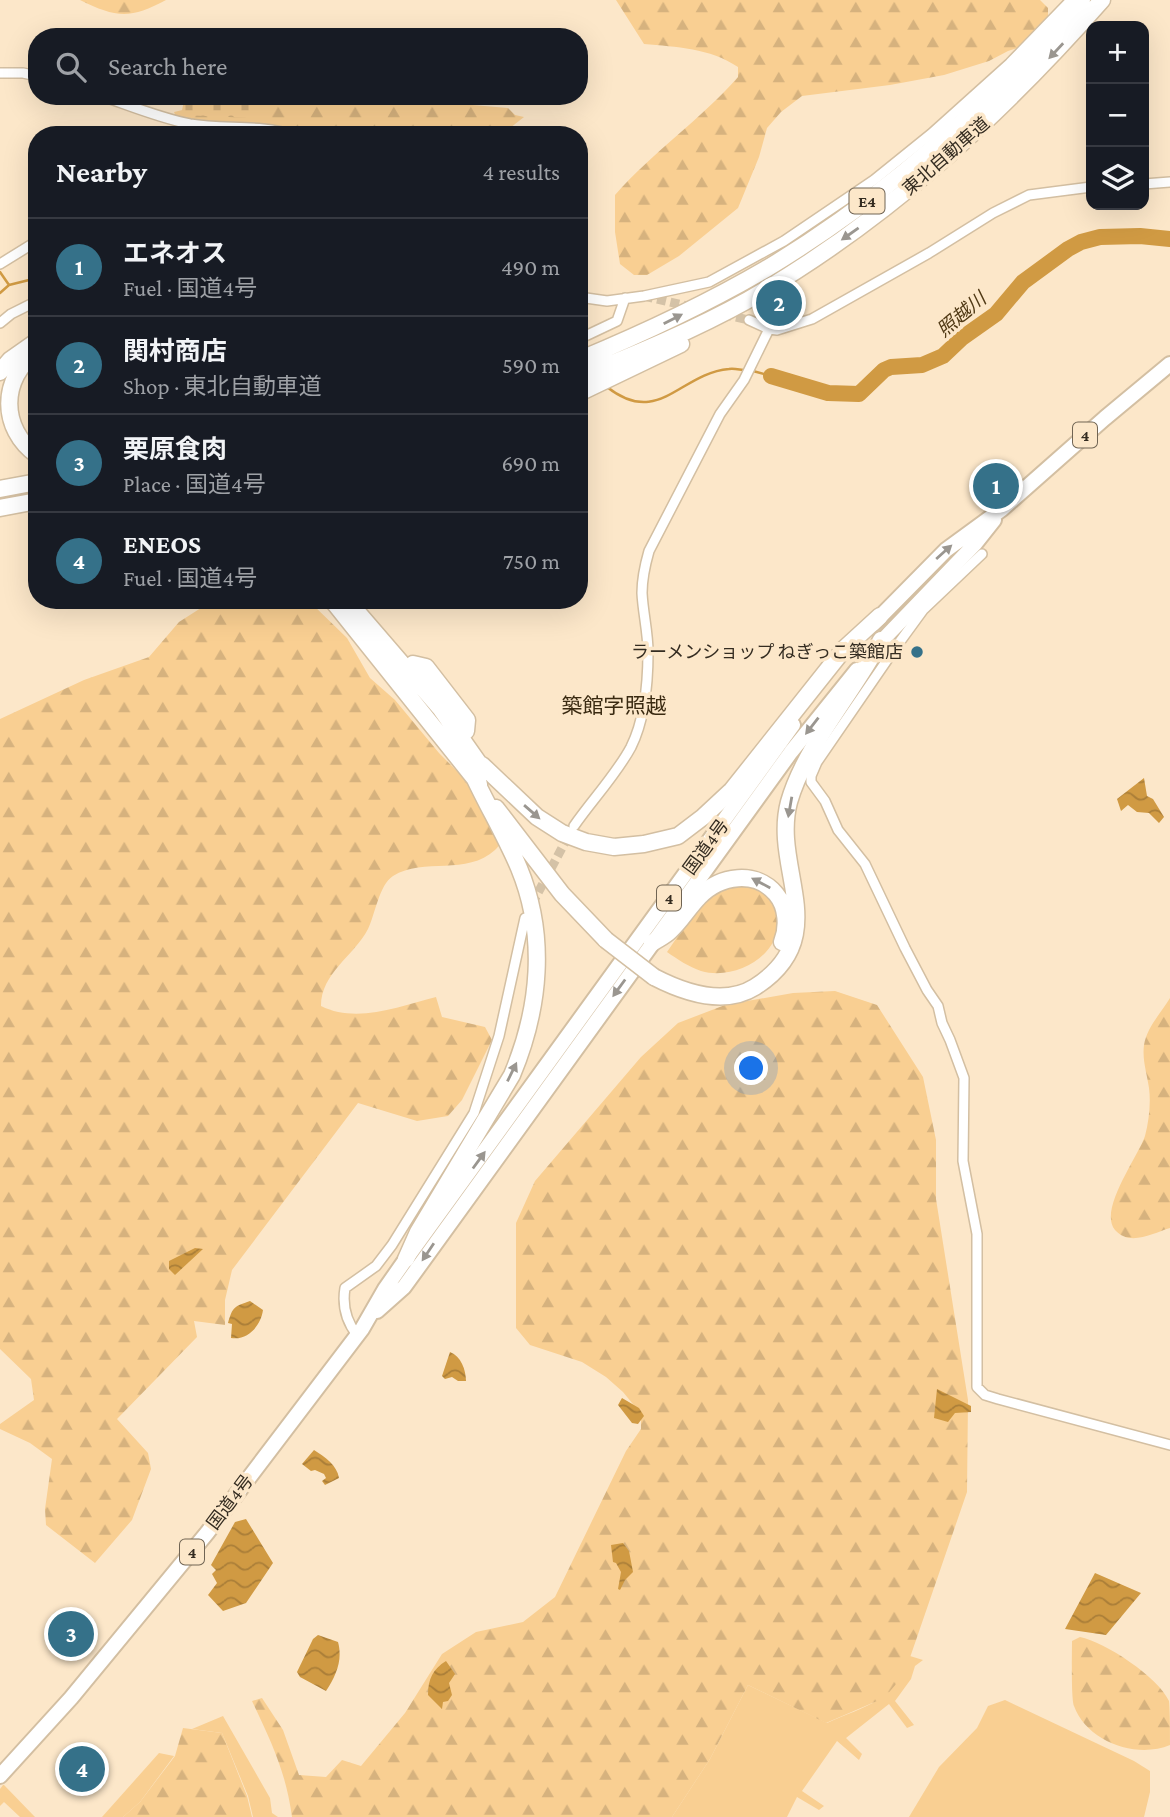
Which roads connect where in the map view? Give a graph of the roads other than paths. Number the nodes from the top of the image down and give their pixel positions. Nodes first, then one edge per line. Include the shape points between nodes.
1 (1071, 0) edge
2 (1082, 0) edge
3 (1102, 0) edge
4 (0, 73) edge
5 (28, 74) edge
6 (126, 105) edge
7 (225, 126) edge
8 (1170, 182) edge
9 (1149, 184) edge
10 (1086, 188) edge
11 (28, 247) edge
12 (0, 264) edge
13 (588, 298) edge
14 (625, 298) junction
15 (28, 306) edge
16 (749, 320) tunnel mouth
17 (0, 323) edge
18 (769, 329) junction
19 (588, 335) edge
20 (28, 347) edge
21 (28, 359) edge
22 (1170, 364) edge
23 (0, 372) edge
24 (588, 372) edge
25 (588, 377) edge
26 (28, 448) edge
27 (28, 484) edge
28 (0, 489) edge
29 (28, 503) edge
30 (28, 508) edge
31 (1002, 509) junction
32 (0, 510) edge
33 (982, 554) dead end
34 (914, 581) junction
35 (931, 596) junction
36 (336, 609) edge
37 (342, 609) edge
38 (352, 609) edge
39 (357, 609) edge
40 (880, 616) junction
41 (363, 629) junction
42 (881, 640) junction
43 (396, 655) junction
44 (466, 738) junction
45 (473, 765) junction
46 (574, 826) tunnel mouth
47 (525, 918) dead end
48 (652, 943) junction
49 (656, 972) junction
50 (406, 1259) junction
51 (370, 1317) junction
52 (357, 1335) junction
53 (1170, 1445) edge
54 (0, 1776) edge

1 - 14 street via 932,134 784,241 709,282
24 -> 2 highway, 東北自動車道 / E4 via 611,347 709,301 766,268 886,187 1012,76
3 -> 25 highway, 東北自動車道 / E4 via 1020,89 896,200 749,303 680,345
4 - 5 street
6 - 7 street via 191,124
8 - 9 street
10 - 18 street via 1029,195 812,319
11 - 12 street
13 - 14 street
14 - 19 street via 617,321
15 - 17 street
16 - 18 street
18 - 46 street via 649,551 642,595 648,674 639,726 618,767
20 - 23 highway
21 - 26 highway via 13,374 4,398 9,427
22 - 31 highway, 国道4号 / 4
27 - 28 highway
29 - 32 highway
30 - 32 highway
34 -> 31 highway, 国道4号 / 4 via 946,550
31 - 35 highway, 国道4号 / 4
33 - 35 street
34 - 35 street
34 - 40 highway, 国道4号 / 4
35 - 42 highway, 国道4号 / 4
35 - 53 street via 817,762 811,782 838,830 865,864 938,1006 964,1078 963,1161 977,1234 977,1387 998,1399
36 - 41 highway
37 - 41 highway
38 - 41 highway
39 - 41 highway
45 -> 40 highway via 537,817 586,842 614,847 678,836 732,790 844,649
50 -> 40 highway, 国道4号 / 4 via 778,745
41 - 43 highway
41 - 45 highway via 401,688
42 -> 48 highway, 国道4号 / 4 via 791,752
42 -> 49 highway via 799,774 788,805 788,854 797,926 779,967 751,990 718,996 697,995
43 - 44 highway
43 - 44 highway via 413,664
44 - 45 highway
45 - 49 highway, bridge via 562,894
50 -> 45 highway via 512,1075 536,992 536,935 525,884
47 - 52 street via 499,1036 474,1112 392,1245 376,1266 345,1288 348,1324
49 -> 48 highway via 709,986 754,976 784,938 785,912 767,885 734,878 701,894 670,931
48 -> 51 highway, 国道4号 / 4 via 404,1287
50 - 51 highway, 国道4号 / 4
51 - 52 highway, 国道4号 / 4
52 - 54 highway, 国道4号 / 4 via 127,1632

